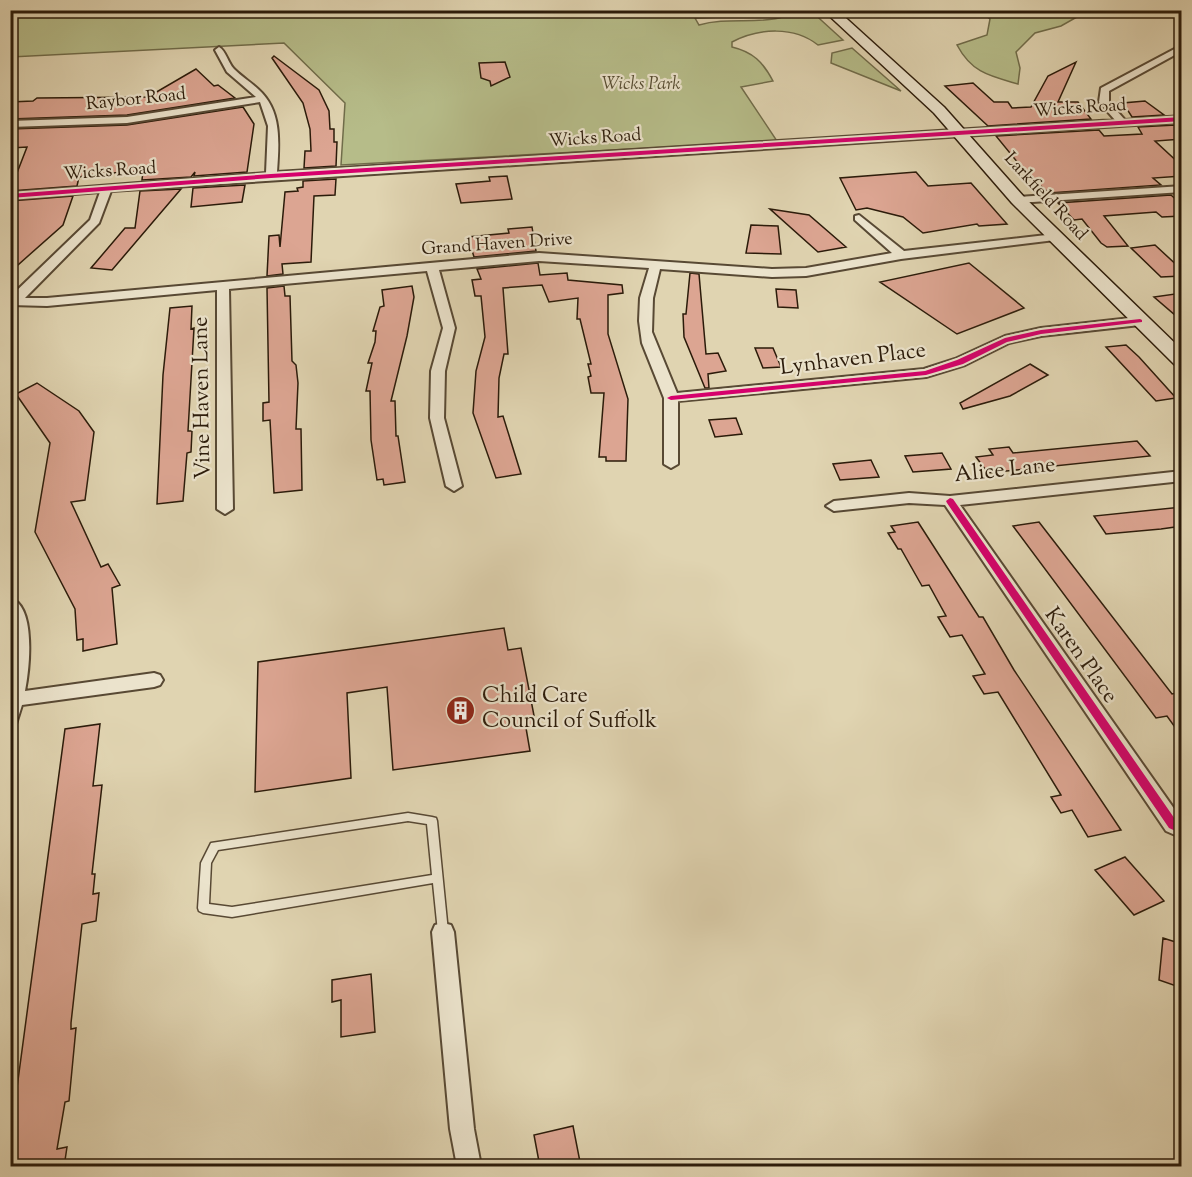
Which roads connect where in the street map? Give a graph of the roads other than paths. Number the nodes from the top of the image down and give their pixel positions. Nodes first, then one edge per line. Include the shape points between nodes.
1 (829, 10) edge
2 (1182, 47) edge
3 (219, 50) dead end
4 (263, 99) junction
5 (1182, 119) edge
6 (1123, 123) junction
7 (10, 124) edge
8 (960, 133) junction
9 (271, 176) junction
10 (107, 188) junction
11 (1182, 189) edge
12 (10, 196) edge
13 (1018, 200) junction
14 (859, 218) dead end
15 (1055, 237) junction
16 (901, 255) junction
17 (656, 264) junction
18 (432, 267) junction
19 (223, 286) junction
20 (13, 301) edge
21 (1140, 321) junction
22 (1182, 361) edge
23 (671, 398) junction
24 (670, 464) dead end
25 (1182, 476) edge
26 (454, 486) dead end
27 (950, 501) junction
28 (834, 506) dead end
29 (225, 509) dead end
30 (10, 604) edge
31 (154, 680) dead end
32 (15, 699) junction
33 (10, 719) edge
34 (1182, 830) edge
35 (438, 878) junction
36 (444, 932) joint
37 (469, 1167) edge

1 - 8 main road, Larkfield Road
2 - 6 street via 1104,90 1104,102
3 - 4 street via 228,69
4 - 7 street, Raybor Road via 127,120
4 - 9 street via 275,129
5 - 6 street, Wicks Road
6 - 8 street, Wicks Road
8 - 9 street, Wicks Road
8 - 13 main road, Larkfield Road
9 - 10 street, Wicks Road
10 - 12 street, Wicks Road
10 - 20 street via 95,221
11 - 13 street
13 - 15 main road, Larkfield Road
14 - 16 street
15 - 16 street, Grand Haven Drive
15 - 21 main road, Larkfield Road
16 - 17 street, Grand Haven Drive via 806,272
17 - 18 street, Grand Haven Drive via 539,257
17 - 23 street via 646,292 644,315 652,355
18 - 19 street, Grand Haven Drive
18 - 26 street via 449,328 438,371 437,417
19 - 20 street, Grand Haven Drive via 47,302
19 - 29 street, Vine Haven Lane
21 - 22 main road, Larkfield Road
21 - 23 street, Lynhaven Place via 1005,340 926,373
23 - 24 street
25 - 27 street, Alice Lane
27 - 28 street, Alice Lane via 909,498
27 - 34 street, Karen Place via 1173,825
30 - 32 street via 23,644
31 - 32 street
32 - 33 street
35 - 35 lane via 432,821 408,817 215,846 206,863 203,908 232,912
35 - 36 lane
36 - 37 street

